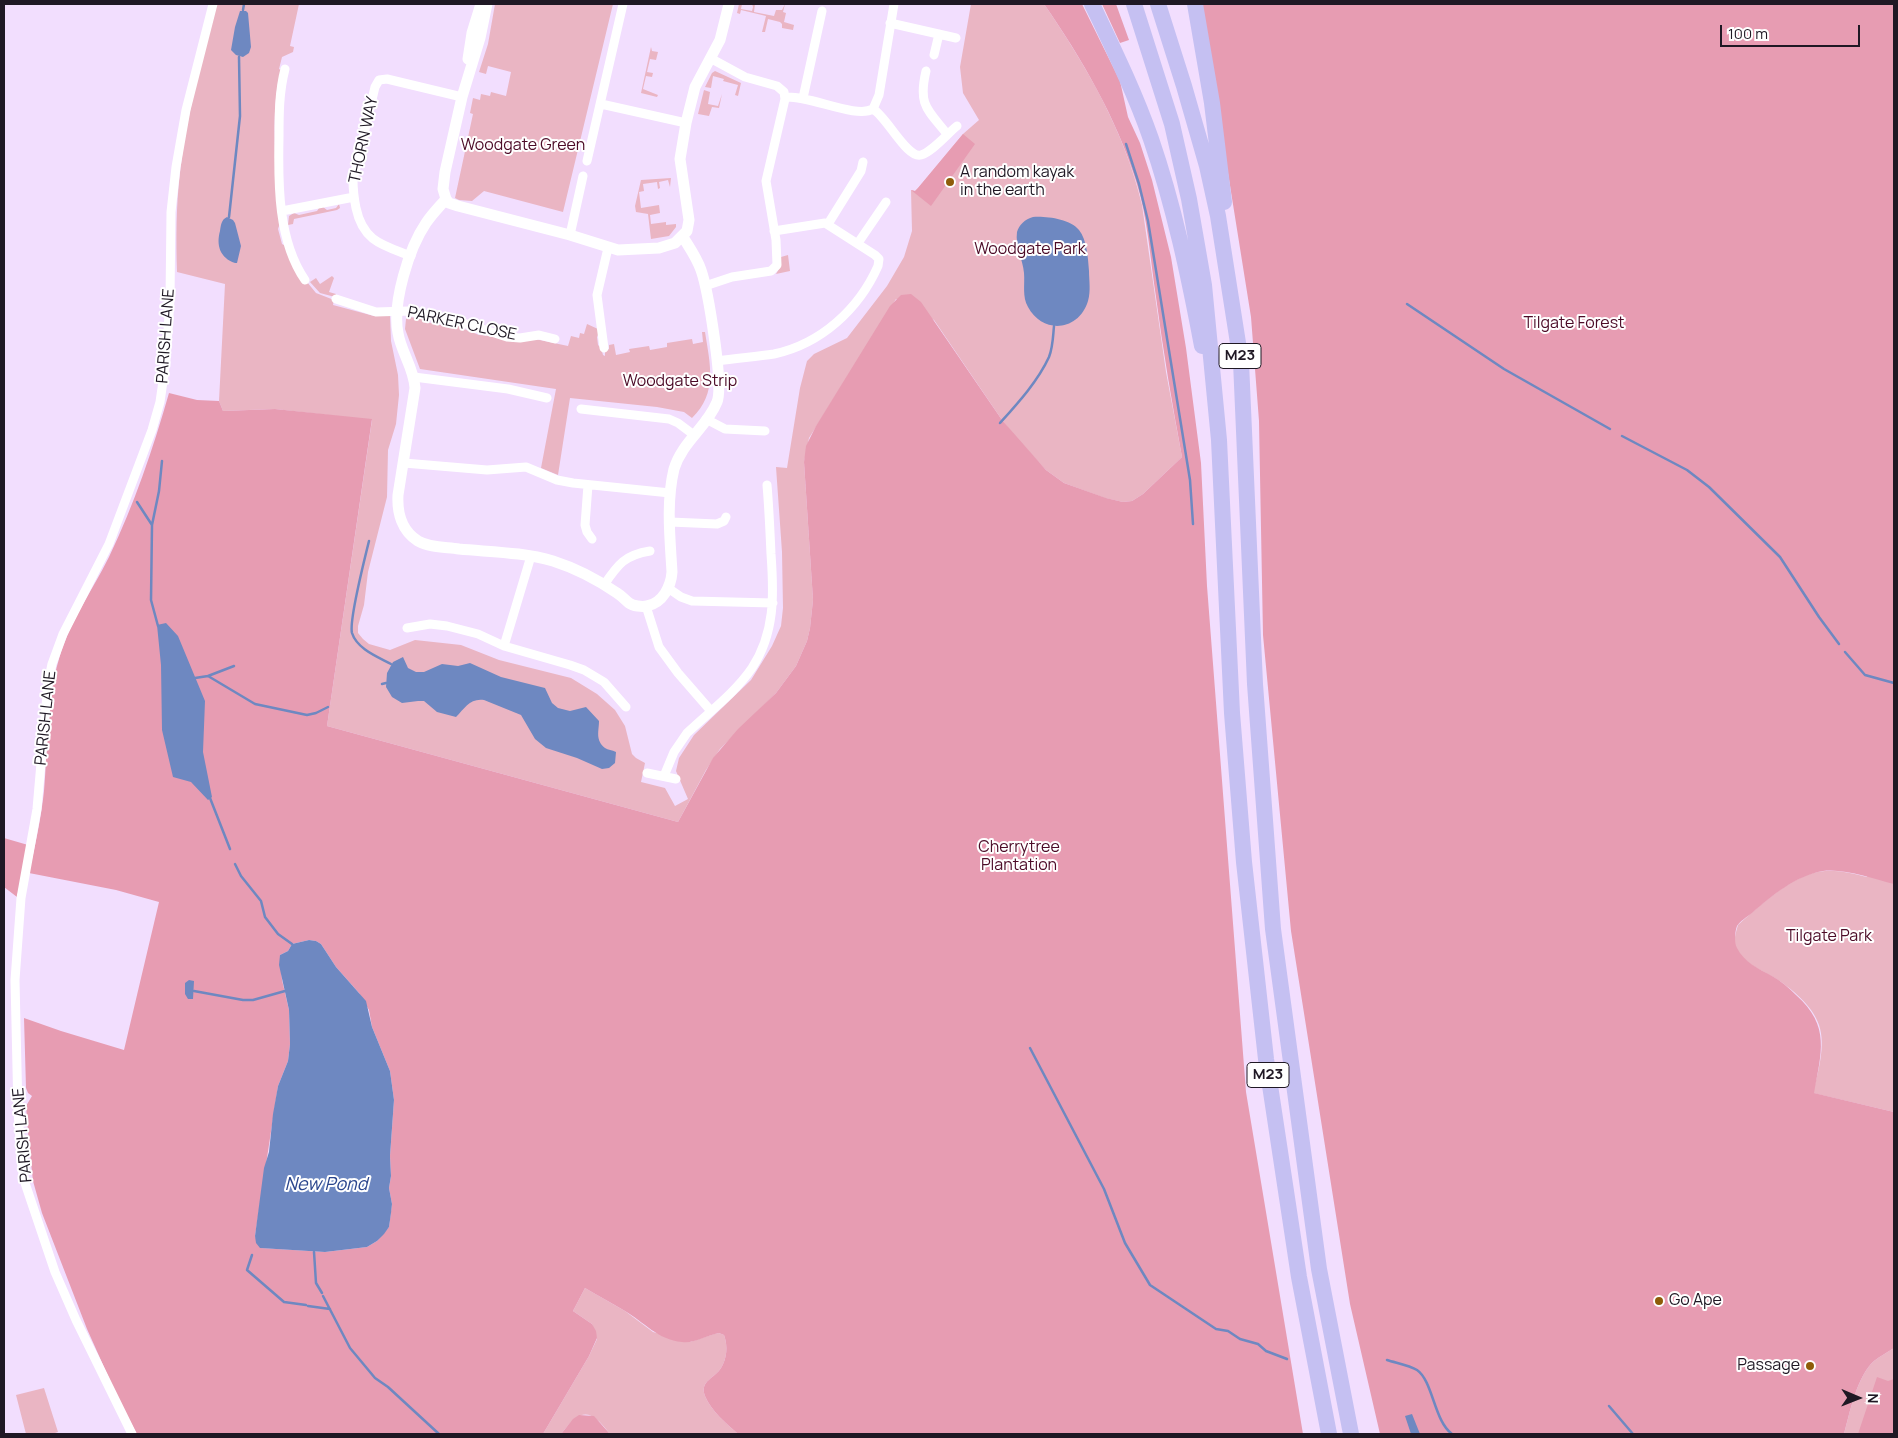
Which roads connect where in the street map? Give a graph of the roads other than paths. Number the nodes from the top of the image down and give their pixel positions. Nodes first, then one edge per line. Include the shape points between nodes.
1 (213, 4) edge
2 (481, 4) edge
3 (487, 4) edge
4 (624, 4) edge
5 (729, 4) edge
6 (894, 4) edge
7 (1092, 4) edge
8 (1134, 4) edge
9 (1158, 4) edge
10 (1195, 4) edge
11 (822, 11) dead end
12 (890, 23) junction
13 (939, 34) junction
14 (956, 38) dead end
15 (934, 55) dead end
16 (710, 58) junction
17 (285, 69) dead end
18 (926, 71) dead end
19 (466, 78) junction
20 (462, 97) junction
21 (785, 97) junction
22 (803, 98) junction
23 (601, 104) junction
24 (873, 108) junction
25 (686, 123) junction
26 (957, 126) dead end
27 (947, 134) junction
28 (587, 161) dead end
29 (863, 162) dead end
30 (583, 176) dead end
31 (354, 197) junction
32 (446, 199) junction
33 (886, 202) dead end
34 (282, 211) junction
35 (828, 224) junction
36 (774, 231) junction
37 (570, 235) junction
38 (682, 237) junction
39 (858, 243) junction
40 (608, 248) junction
41 (411, 256) junction
42 (304, 280) dead end
43 (705, 286) junction
44 (336, 299) dead end
45 (398, 310) junction
46 (555, 339) dead end
47 (604, 348) dead end
48 (716, 361) junction
49 (1241, 362) junction
50 (414, 377) junction
51 (548, 398) dead end
52 (581, 409) dead end
53 (706, 419) junction
54 (765, 431) dead end
55 (694, 435) junction
56 (1219, 440) junction
57 (404, 463) junction
58 (588, 485) junction
59 (767, 485) dead end
60 (670, 493) junction
61 (726, 517) dead end
62 (670, 522) junction
63 (592, 539) dead end
64 (650, 551) dead end
65 (534, 556) junction
66 (604, 585) junction
67 (668, 588) junction
68 (773, 604) junction
69 (646, 606) junction
70 (407, 628) dead end
71 (504, 646) junction
72 (626, 707) dead end
73 (711, 711) junction
74 (647, 773) dead end
75 (664, 776) junction
76 (676, 779) dead end
77 (132, 1434) edge
78 (1329, 1434) edge
79 (1351, 1434) edge

1 - 77 street, PARISH LANE via 186,110 176,167 166,360 160,402 109,544 68,624 52,664 37,808 21,898 15,980 18,1112 25,1183 55,1272
2 - 19 street via 470,41
3 - 19 street via 480,38
4 - 23 street
5 - 16 street via 720,40
6 - 12 street
7 - 56 highway, M23 via 1116,51 1160,166 1195,310
8 - 56 highway, M23 via 1172,124 1189,199 1204,285
9 - 49 highway, M23 via 1207,166
10 - 49 highway, M23 via 1217,142
11 - 22 street
12 - 13 street
12 - 24 street via 880,95
13 - 14 street
13 - 15 street
16 - 21 street via 745,77 777,86
16 - 25 street via 695,86
17 - 34 street via 279,114 278,178
18 - 27 street via 922,86 924,103
19 - 20 street
20 - 31 street, THORN WAY via 387,79 379,80 353,180
20 - 32 street via 443,182
21 - 22 street
21 - 36 street via 766,181
22 - 24 street via 858,112 868,112
23 - 25 street
23 - 28 street
24 - 27 street via 912,154 923,154
25 - 38 street via 680,158 690,220
26 - 27 street
29 - 35 street via 861,171
30 - 37 street
31 - 34 street
31 - 41 street, THORN WAY via 364,231 384,246
32 - 37 street via 458,206
32 - 41 street via 426,223
33 - 39 street
34 - 42 street via 292,254
35 - 36 street
35 - 39 street
36 - 43 street via 778,259 775,269
37 - 40 street
38 - 40 street via 665,247 625,251
38 - 43 street via 698,262
39 - 48 street via 877,256 879,263 843,318 790,349
40 - 47 street via 597,295
41 - 45 street via 400,291
43 - 48 street
44 - 45 street, PARKER CLOSE via 376,312
45 - 46 street, PARKER CLOSE via 457,321 507,336 539,335
45 - 50 street via 398,336
48 - 53 street via 719,394
49 - 79 highway, M23 via 1255,684 1273,929 1319,1268
50 - 51 street via 508,389
50 - 57 street via 414,400
52 - 55 street via 669,419
53 - 54 street via 725,428
53 - 55 street
55 - 60 street via 677,459
56 - 78 highway, M23 via 1233,723 1244,862 1266,1059 1298,1277
57 - 58 street via 487,470 526,467 557,480
57 - 65 street via 398,511 406,529 415,538 433,546
58 - 60 street
58 - 63 street via 585,525
59 - 68 street
60 - 62 street
61 - 62 street via 717,524
62 - 67 street via 672,572
64 - 66 street via 634,554 623,561
65 - 66 street via 565,565
65 - 71 street
66 - 69 street via 630,604
67 - 68 street via 692,601
67 - 69 street via 662,598
68 - 73 street via 770,627 757,660 738,685
69 - 73 street via 659,647
70 - 71 street via 430,624 447,626 484,636
71 - 72 street via 593,674
73 - 75 street via 680,742
74 - 75 street
75 - 76 street

